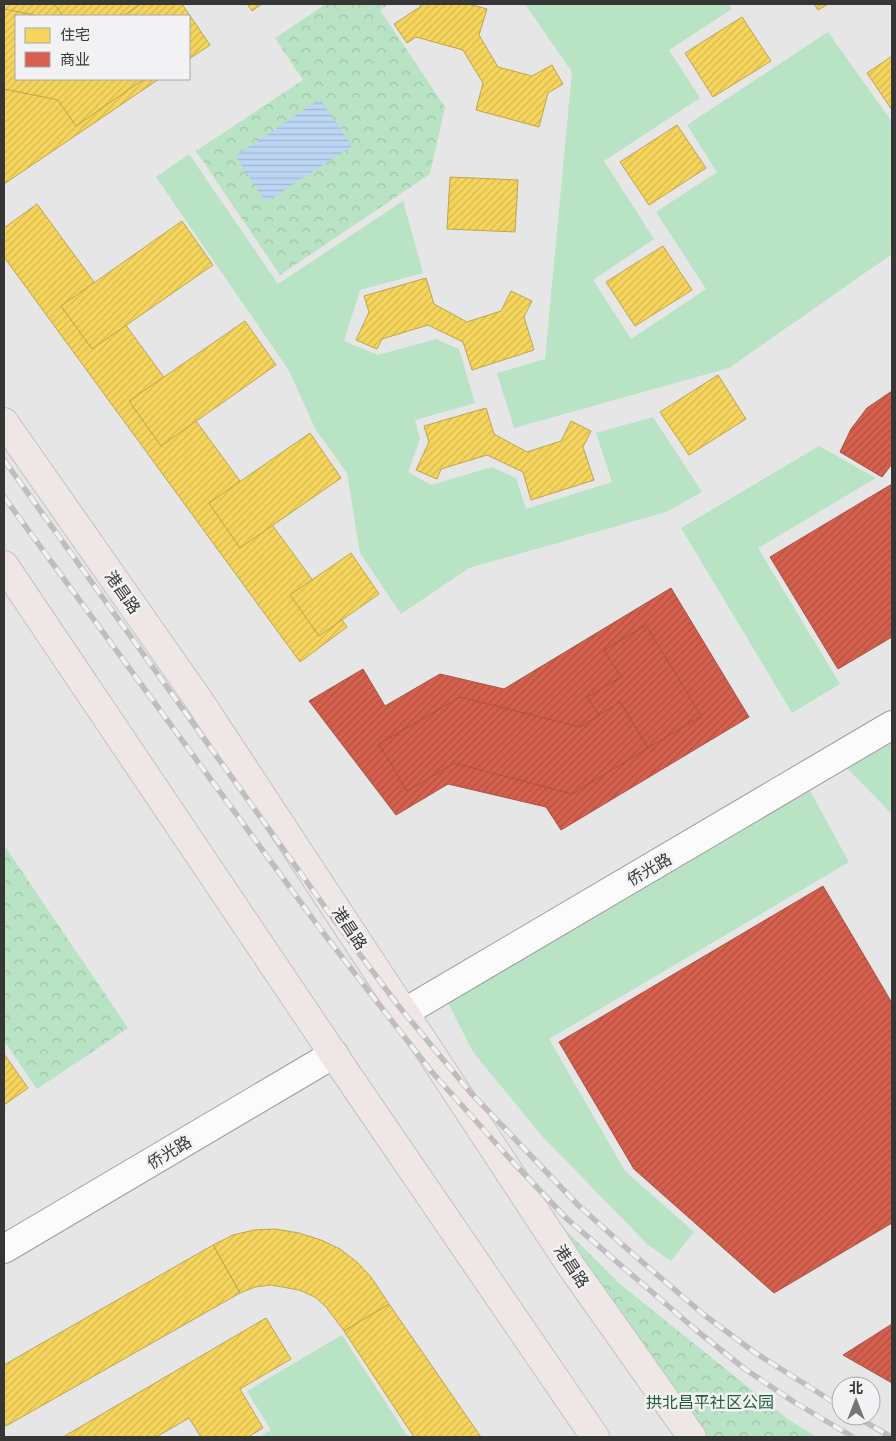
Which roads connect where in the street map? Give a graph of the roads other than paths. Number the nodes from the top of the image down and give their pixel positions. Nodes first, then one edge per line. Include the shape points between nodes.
1 (4, 422) edge
2 (4, 566) edge
3 (892, 725) edge
4 (405, 1012) junction
5 (334, 1054) junction
6 (4, 1249) edge
7 (595, 1437) edge
8 (692, 1437) edge

1 - 4 main road, 港昌路 via 198,699
2 - 5 main road
3 - 4 street, 侨光路
4 - 8 main road, 港昌路 via 571,1266
5 - 6 street, 侨光路
5 - 7 main road

